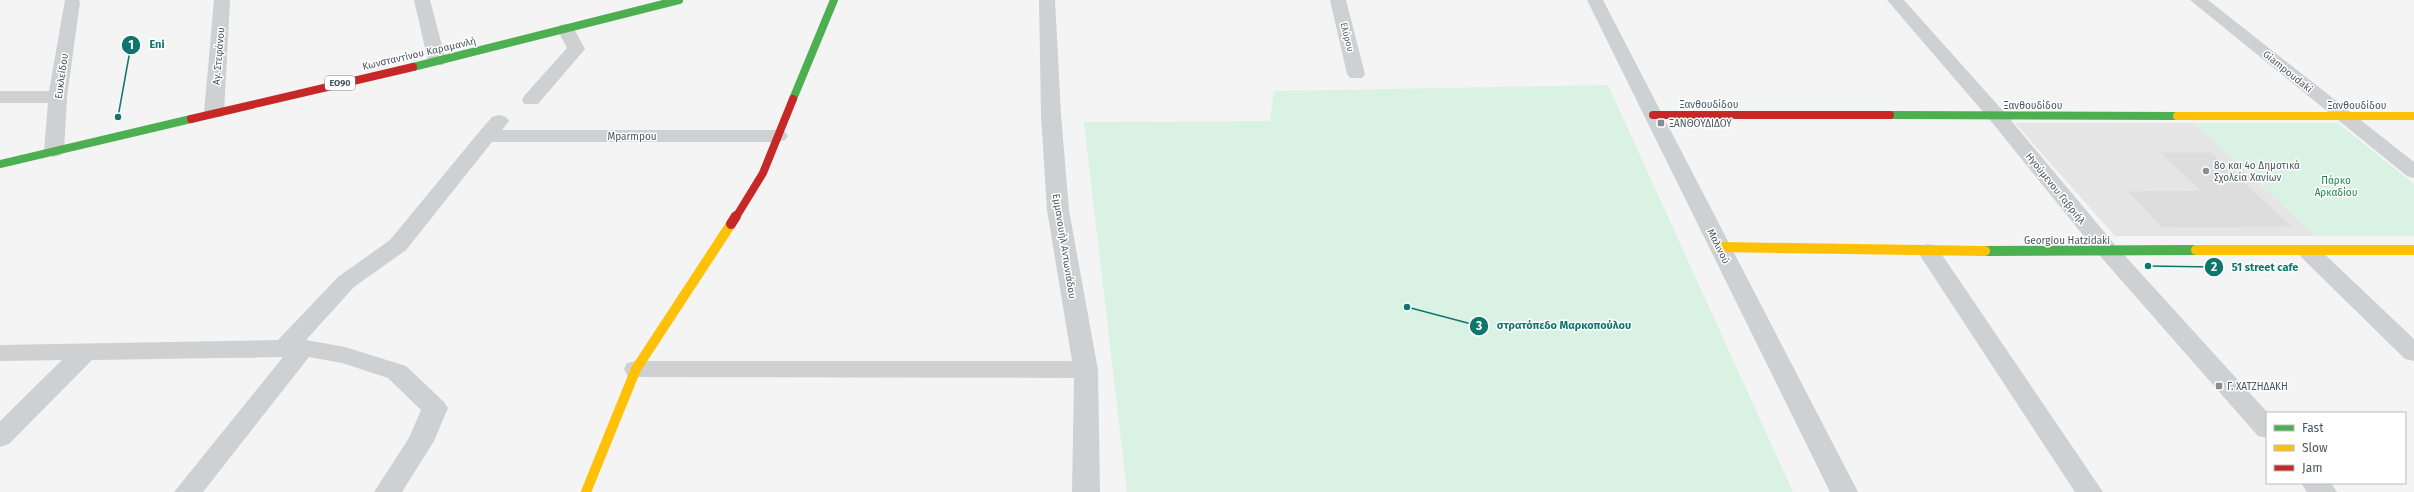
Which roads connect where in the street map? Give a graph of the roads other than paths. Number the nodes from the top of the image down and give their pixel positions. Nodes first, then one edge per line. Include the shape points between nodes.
1 (76, 0) edge
2 (222, 0) edge
3 (422, 0) edge
4 (679, 0) edge
5 (834, 0) edge
6 (1047, 0) edge
7 (1338, 0) edge
8 (1595, 0) edge
9 (1896, 0) edge
10 (2198, 0) edge
11 (566, 29) junction
12 (437, 61) junction
13 (1356, 74) dead end
14 (0, 97) edge
15 (58, 97) junction
16 (531, 100) dead end
17 (214, 113) junction
18 (1653, 115) junction
19 (1996, 116) junction
20 (2344, 116) junction
21 (2414, 116) edge
22 (778, 136) junction
23 (54, 151) junction
24 (0, 164) edge
25 (2414, 172) edge
26 (1720, 248) junction
27 (2414, 250) edge
28 (1928, 251) junction
29 (2108, 251) junction
30 (2309, 252) junction
31 (294, 348) junction
32 (86, 352) junction
33 (0, 353) edge
34 (2414, 353) edge
35 (636, 369) junction
36 (1086, 370) junction
37 (2266, 428) edge
38 (0, 437) edge
39 (2316, 484) edge
40 (188, 492) edge
41 (388, 492) edge
42 (586, 492) edge
43 (1086, 492) edge
44 (1844, 492) edge
45 (2089, 492) edge
46 (2323, 492) edge

1 - 15 street, Ευκλείδου
2 - 17 street, Αγ. Στεφάνου
3 - 12 street
4 - 11 street, Κωνσταντίνου Καραμανλή / ΕΟ90
5 - 22 street
6 - 36 street, Εμμανουήλ Αντωνιάδου via 1051,115 1058,210
7 - 13 street, Ελύρου
8 - 18 street, Μαλινού
9 - 19 street, Ηγούμενου Γαβριήλ
10 - 20 street, Giampoudaki
11 - 12 street, Κωνσταντίνου Καραμανλή / ΕΟ90
11 - 16 street via 576,49
12 - 17 street, Κωνσταντίνου Καραμανλή / ΕΟ90
14 - 15 street
15 - 23 street, Ευκλείδου
17 - 23 street, Κωνσταντίνου Καραμανλή / ΕΟ90
18 - 19 street, Ξανθουδίδου
18 - 26 street, Μαλινού
19 - 20 street, Ξανθουδίδου
19 - 29 street, Ηγούμενου Γαβριήλ
20 - 21 street, Ξανθουδίδου
20 - 25 street, Giampoudaki
22 - 31 street, Mparmpou via 492,129 398,245 346,282
22 - 35 street via 763,173
23 - 24 street, Κωνσταντίνου Καραμανλή / ΕΟ90
26 - 28 street, Georgiou Hatzidaki
26 - 44 street, Μαλινού
27 - 30 street, Georgiou Hatzidaki
28 - 29 street, Georgiou Hatzidaki
28 - 45 street
29 - 30 street, Georgiou Hatzidaki
29 - 37 street, Ηγούμενου Γαβριήλ
30 - 34 street
31 - 32 street
31 - 40 street
31 - 41 street via 345,355 397,372 435,408 421,440
32 - 33 street
32 - 38 street
35 - 36 street
35 - 42 street
36 - 43 street, Εμμανουήλ Αντωνιάδου
39 - 46 street

